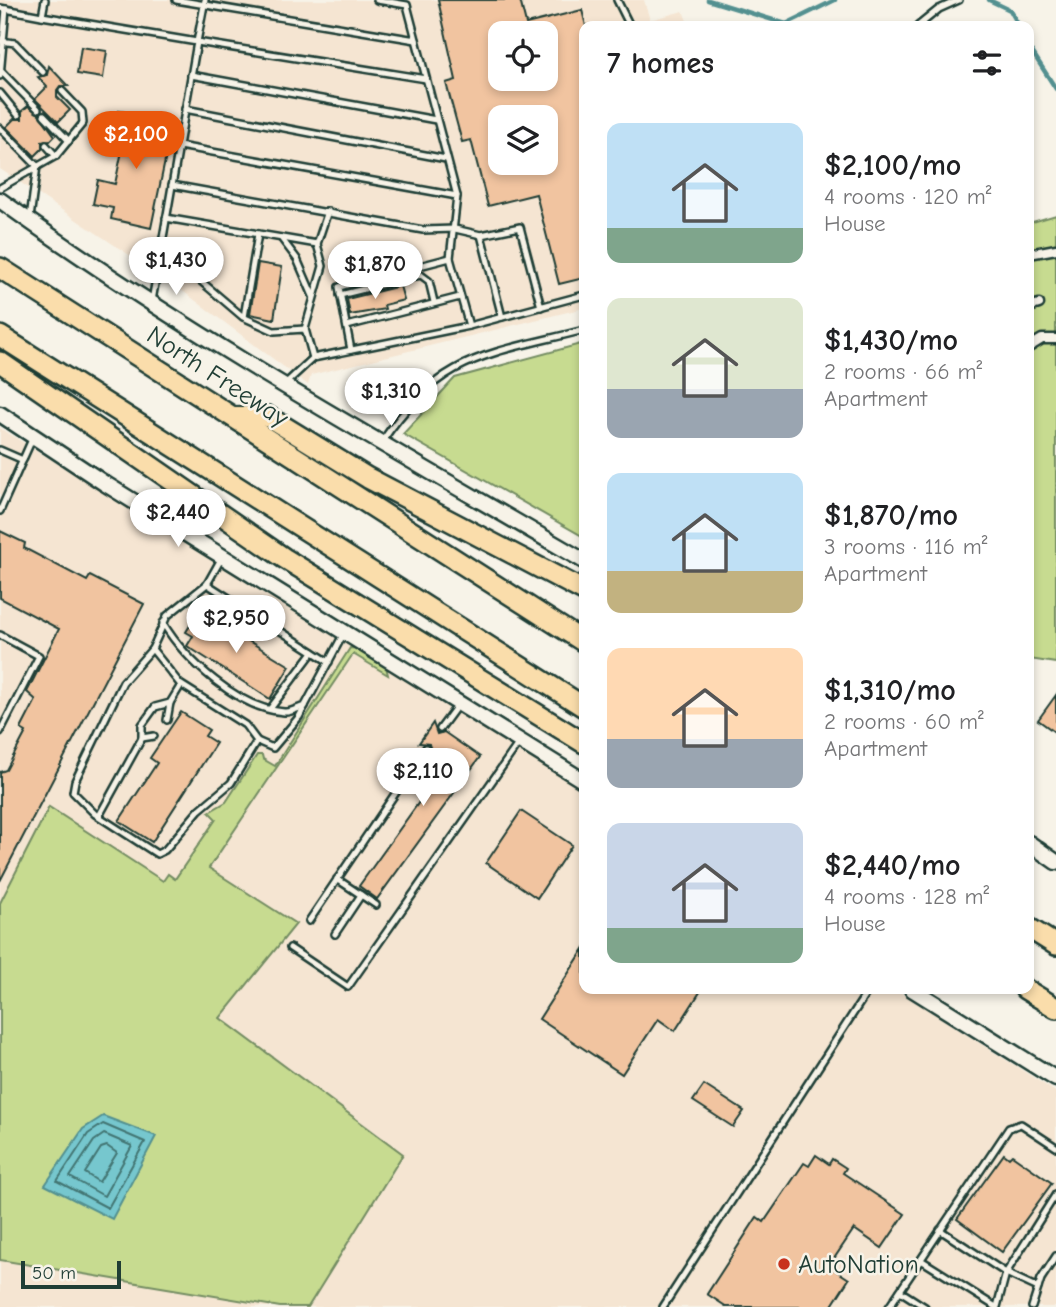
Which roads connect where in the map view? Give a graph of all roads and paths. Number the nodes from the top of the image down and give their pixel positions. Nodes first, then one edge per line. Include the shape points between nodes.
1 (46, 0) edge
2 (176, 0) edge
3 (377, 0) edge
4 (617, 0) edge
5 (959, 0) edge
6 (204, 3) edge
7 (3, 8) edge
8 (42, 16) junction
9 (628, 21) edge
10 (924, 21) edge
11 (416, 40) junction
12 (2, 41) edge
13 (197, 42) junction
14 (1, 71) edge
15 (43, 72) dead end
16 (191, 75) junction
17 (0, 76) edge
18 (426, 79) junction
19 (62, 92) dead end
20 (0, 93) edge
21 (38, 109) dead end
22 (185, 109) junction
23 (18, 115) dead end
24 (44, 116) dead end
25 (436, 120) junction
26 (0, 128) edge
27 (69, 141) junction
28 (46, 145) dead end
29 (179, 146) junction
30 (56, 156) junction
31 (446, 159) junction
32 (37, 166) junction
33 (172, 185) junction
34 (0, 188) edge
35 (457, 196) junction
36 (2, 204) edge
37 (328, 211) junction
38 (166, 218) junction
39 (30, 221) junction
40 (455, 229) junction
41 (258, 234) junction
42 (481, 235) junction
43 (280, 237) junction
44 (317, 244) junction
45 (161, 247) junction
46 (1056, 249) edge
47 (1034, 253) edge
48 (450, 258) junction
49 (6, 272) edge
50 (340, 295) junction
51 (313, 296) junction
52 (460, 296) junction
53 (579, 296) edge
54 (152, 302) junction
55 (434, 302) junction
56 (1039, 304) dead end
57 (1034, 306) edge
58 (541, 307) junction
59 (243, 317) junction
60 (502, 317) junction
61 (347, 326) junction
62 (469, 326) junction
63 (305, 329) junction
64 (579, 331) edge
65 (0, 336) edge
66 (1056, 339) edge
67 (1034, 344) edge
68 (351, 350) junction
69 (313, 358) junction
70 (0, 362) edge
71 (285, 384) junction
72 (0, 414) edge
73 (234, 417) junction
74 (34, 436) junction
75 (381, 443) junction
76 (0, 450) edge
77 (23, 460) junction
78 (0, 511) edge
79 (223, 556) junction
80 (579, 558) edge
81 (207, 584) junction
82 (579, 588) edge
83 (163, 624) junction
84 (345, 633) junction
85 (0, 635) edge
86 (579, 639) edge
87 (152, 649) junction
88 (313, 652) junction
89 (329, 662) junction
90 (181, 685) junction
91 (170, 703) junction
92 (459, 703) junction
93 (579, 704) edge
94 (305, 706) junction
95 (270, 709) junction
96 (167, 720) dead end
97 (440, 729) dead end
98 (0, 732) edge
99 (154, 736) dead end
100 (142, 738) junction
101 (579, 740) edge
102 (257, 741) junction
103 (520, 741) junction
104 (426, 748) dead end
105 (579, 778) edge
106 (99, 816) junction
107 (1034, 847) edge
108 (1056, 862) edge
109 (337, 879) junction
110 (361, 895) junction
111 (376, 905) dead end
112 (309, 921) dead end
113 (1034, 931) edge
114 (335, 934) dead end
115 (1056, 945) edge
116 (290, 948) dead end
117 (866, 994) edge
118 (920, 994) edge
119 (1034, 994) edge
120 (1056, 1008) edge
121 (1056, 1079) edge
122 (1056, 1147) edge
123 (1056, 1194) edge
124 (940, 1230) junction
125 (1056, 1256) edge
126 (921, 1260) junction
127 (1006, 1273) junction
128 (1038, 1288) junction
129 (900, 1291) junction
130 (663, 1307) edge
131 (889, 1307) edge
132 (925, 1307) edge
133 (996, 1307) edge
134 (1032, 1307) edge

1 - 8 lane
2 - 6 lane
3 - 11 lane via 407,5
4 - 9 lane
5 - 10 lane
6 - 11 lane
6 - 13 lane
7 - 8 lane
7 - 12 lane
8 - 13 lane
11 - 18 lane
12 - 14 lane
12 - 15 lane via 15,43
13 - 16 lane
13 - 18 lane
14 - 17 lane
14 - 21 lane
16 - 22 lane
16 - 25 lane
18 - 25 lane
19 - 27 lane via 85,118
20 - 23 lane
22 - 29 lane
22 - 31 lane
24 - 27 lane
25 - 31 lane
26 - 32 lane
27 - 30 lane
28 - 30 lane
29 - 33 lane
29 - 35 lane
30 - 32 lane
31 - 35 lane
32 - 34 lane
32 - 39 lane
33 - 37 lane
33 - 38 lane
35 - 40 lane
36 - 39 main road
37 - 40 lane via 423,230
37 - 44 lane
38 - 41 lane
38 - 45 lane
39 - 54 main road
40 - 42 lane
40 - 48 lane
41 - 43 lane
41 - 59 lane
42 - 58 lane via 520,227
42 - 60 lane
43 - 44 lane
43 - 51 lane via 297,260
44 - 51 lane via 323,266
45 - 54 lane
45 - 59 lane
46 - 47 street
48 - 50 lane via 339,287
48 - 52 lane
49 - 73 highway, North Freeway
50 - 55 lane via 421,275 429,281
50 - 61 lane
51 - 63 lane
52 - 55 lane
52 - 62 lane
53 - 58 lane
54 - 71 main road
55 - 61 lane
56 - 57 street
58 - 60 lane
59 - 63 lane via 274,331
60 - 62 lane
61 - 68 lane
62 - 68 lane
63 - 69 lane
64 - 75 lane via 460,364 418,394
65 - 93 highway
66 - 67 street via 1050,336
68 - 69 lane
69 - 71 lane
70 - 101 highway via 284,558
71 - 75 main road
72 - 74 main road
73 - 82 highway via 267,416 368,478
73 - 86 highway, North Freeway
74 - 77 lane
74 - 79 main road
75 - 80 main road
76 - 77 lane
77 - 78 lane
79 - 81 lane
79 - 84 main road
81 - 83 lane via 166,616
81 - 88 lane
83 - 87 lane
83 - 95 lane via 193,664
84 - 89 lane
84 - 92 main road
85 - 98 lane via 39,656
87 - 90 lane
87 - 106 lane via 123,682 75,780 73,792
88 - 89 lane
88 - 95 lane
89 - 94 lane
90 - 91 lane
90 - 102 lane via 245,725
91 - 96 lane
91 - 100 lane via 155,707 142,725
92 - 97 lane
92 - 103 main road
94 - 95 lane via 286,713
94 - 102 lane via 273,747
99 - 100 lane
100 - 106 lane
102 - 106 lane via 231,783 157,854
103 - 105 main road
103 - 116 lane via 348,987
104 - 109 lane
107 - 108 main road
109 - 110 lane
109 - 112 lane
110 - 111 lane
110 - 114 lane
113 - 115 highway
117 - 130 lane
118 - 121 main road
119 - 120 highway
122 - 124 lane via 1021,1124 1009,1128
123 - 127 lane
124 - 126 lane
124 - 127 lane
125 - 128 lane
126 - 129 lane
126 - 133 lane
127 - 128 lane
127 - 133 lane
128 - 134 lane
129 - 131 lane
129 - 132 lane

